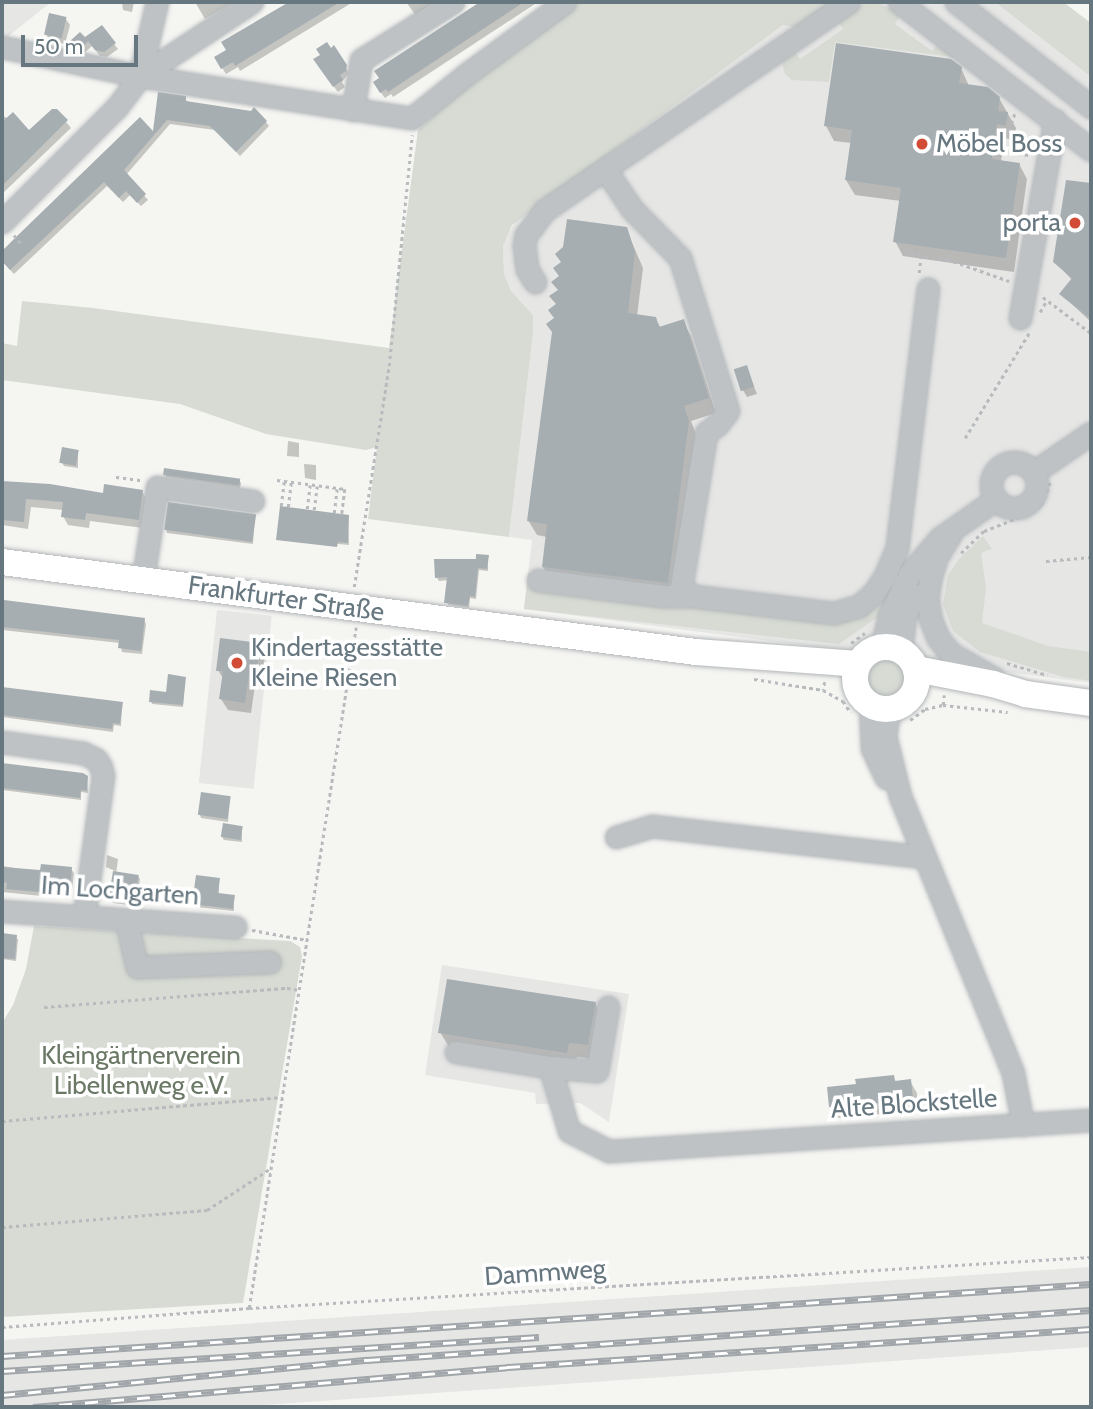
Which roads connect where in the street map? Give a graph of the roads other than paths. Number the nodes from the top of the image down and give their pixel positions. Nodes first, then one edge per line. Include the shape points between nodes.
1 (157, 2) edge
2 (252, 2) edge
3 (565, 2) edge
4 (849, 2) edge
5 (898, 2) edge
6 (956, 2) edge
7 (449, 3) edge
8 (926, 9) edge
9 (2, 47) edge
10 (140, 76) junction
11 (1091, 107) edge
12 (354, 110) junction
13 (1055, 120) junction
14 (1091, 150) edge
15 (605, 169) junction
16 (2, 222) edge
17 (535, 282) dead end
18 (928, 289) dead end
19 (1030, 321) road end
20 (1091, 433) edge
21 (1039, 470) junction
22 (990, 494) junction
23 (253, 501) dead end
24 (951, 533) junction
25 (897, 548) junction
26 (945, 559) junction
27 (2, 562) edge
28 (910, 573) junction
29 (144, 579) junction
30 (538, 580) dead end
31 (693, 596) junction
32 (886, 677) junction
33 (1025, 694) junction
34 (1091, 703) edge
35 (2, 742) edge
36 (616, 838) dead end
37 (924, 857) junction
38 (2, 911) edge
39 (84, 917) junction
40 (126, 920) junction
41 (235, 927) road end
42 (270, 962) dead end
43 (608, 1007) dead end
44 (456, 1052) dead end
45 (550, 1067) junction
46 (1091, 1120) edge
47 (1023, 1125) junction

1 - 10 street
2 - 10 street
3 - 12 street via 412,118
4 - 15 street
5 - 8 street
6 - 11 street
7 - 12 street via 361,60
8 - 13 street
9 - 10 street
10 - 12 street
10 - 16 street via 117,107
13 - 14 street
13 - 19 street via 1025,286
15 - 17 street via 560,198 535,221 524,246 527,269
15 - 31 street via 632,209 680,258 727,411 706,433 681,587
18 - 25 street
20 - 21 street
21 - 22 street via 1006,463 992,479
21 - 22 street via 1036,493 1027,504 1007,507
22 - 24 street
23 - 29 street via 158,487
24 - 26 street
24 - 28 street via 940,538
25 - 28 street
25 - 31 street via 873,594 845,612
26 - 32 street via 923,573
26 - 33 street via 927,598 938,638 951,654
27 - 29 main road, Frankfurter Straße
28 - 32 street via 889,616
29 - 32 main road, Frankfurter Straße
30 - 31 street
32 - 33 main road, Frankfurter Straße via 946,685 993,684
32 - 37 street, Alte Blockstelle via 877,735
33 - 34 main road, Frankfurter Straße
35 - 39 street via 83,753 101,767
36 - 37 street via 652,826
37 - 47 street, Alte Blockstelle via 1013,1073
38 - 39 street, Im Lochgarten
39 - 40 street, Im Lochgarten
40 - 41 street, Im Lochgarten
40 - 42 street via 137,967
43 - 45 street via 597,1071
44 - 45 street
45 - 47 street, Alte Blockstelle via 569,1131 609,1151
46 - 47 street

